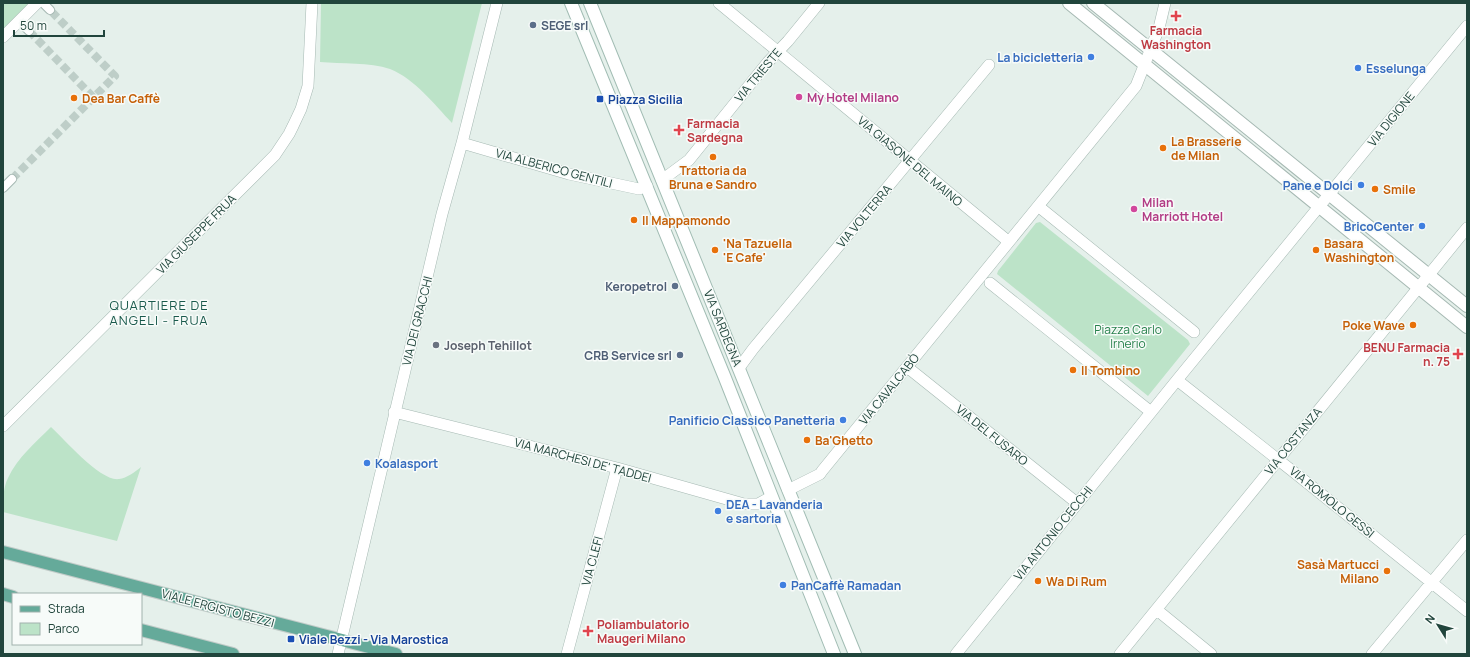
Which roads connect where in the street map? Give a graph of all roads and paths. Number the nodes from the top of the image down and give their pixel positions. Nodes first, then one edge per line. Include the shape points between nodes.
1 (37, 3) edge
2 (43, 3) edge
3 (312, 3) edge
4 (496, 3) edge
5 (571, 3) edge
6 (590, 3) edge
7 (719, 3) edge
8 (819, 3) edge
9 (1069, 3) edge
10 (1093, 3) edge
11 (1165, 3) edge
12 (50, 10) tunnel mouth
13 (19, 21) junction
14 (1467, 26) edge
15 (29, 31) tunnel mouth
16 (3, 37) edge
17 (1151, 49) junction
18 (777, 51) junction
19 (1145, 64) junction
20 (989, 65) dead end
21 (462, 143) junction
22 (909, 161) junction
23 (12, 179) tunnel mouth
24 (662, 180) junction
25 (647, 186) junction
26 (3, 188) edge
27 (1330, 194) junction
28 (1038, 206) junction
29 (1319, 207) junction
30 (1467, 228) edge
31 (1009, 242) junction
32 (1429, 274) junction
33 (990, 283) dead end
34 (1418, 288) junction
35 (1467, 306) edge
36 (1467, 327) edge
37 (1194, 332) dead end
38 (907, 367) junction
39 (739, 368) junction
40 (724, 378) junction
41 (1177, 380) junction
42 (394, 412) junction
43 (1151, 412) junction
44 (3, 426) edge
45 (1278, 459) junction
46 (616, 468) junction
47 (788, 490) junction
48 (771, 497) junction
49 (1077, 503) junction
50 (1467, 540) edge
51 (3, 552) edge
52 (1432, 582) junction
53 (1157, 610) junction
54 (1467, 611) edge
55 (142, 630) edge
56 (341, 639) junction
57 (233, 654) edge
58 (338, 654) edge
59 (396, 654) edge
60 (567, 654) edge
61 (834, 654) edge
62 (855, 654) edge
63 (956, 654) edge
64 (1120, 654) edge
65 (1211, 654) edge
66 (1372, 654) edge

1 - 13 street
2 - 12 street
3 - 44 street, VIA GIUSEPPE FRUA via 308,86 291,130 275,154
4 - 21 street, VIA DEI GRACCHI
5 - 25 main road, VIA SARDEGNA
6 - 24 main road, VIA SARDEGNA
7 - 18 street, VIA GIASONE DEL MAINO
8 - 18 street, VIA TRIESTE
9 - 19 main road
10 - 17 main road
11 - 17 street
13 - 15 street
13 - 16 street
14 - 27 street, VIA DIGIONE
17 - 19 street
17 - 27 main road
18 - 22 street, VIA GIASONE DEL MAINO
18 - 24 street, VIA TRIESTE via 689,160
19 - 28 street via 1136,86
19 - 29 main road
20 - 22 street, VIA VOLTERRA
21 - 25 street, VIA ALBERICO GENTILI via 569,174 639,189
21 - 42 street, VIA DEI GRACCHI
22 - 31 street, VIA GIASONE DEL MAINO
22 - 39 street, VIA VOLTERRA
23 - 26 street
24 - 25 main road
24 - 39 main road, VIA SARDEGNA
25 - 40 main road, VIA SARDEGNA
27 - 29 street, VIA DIGIONE
27 - 32 main road
28 - 31 street
28 - 37 street
29 - 34 main road
29 - 41 street
30 - 32 street, VIA COSTANZA
31 - 38 street, VIA CAVALCABÒ
32 - 34 street, VIA COSTANZA
32 - 35 main road
33 - 43 street
34 - 36 main road
34 - 45 street, VIA COSTANZA
38 - 47 street, VIA CAVALCABÒ via 820,474
38 - 49 street, VIA DEL FUSARO
39 - 40 main road
39 - 47 main road, VIA SARDEGNA
40 - 48 main road, VIA SARDEGNA
41 - 43 street
41 - 45 street, VIA ROMOLO GESSI
42 - 46 street, VIA MARCHESI DE' TADDEI
42 - 56 street, VIA DEI GRACCHI
43 - 49 street, VIA ANTONIO CECCHI
45 - 52 street, VIA ROMOLO GESSI
45 - 53 street, VIA COSTANZA
46 - 48 street, VIA MARCHESI DE' TADDEI via 750,505
46 - 60 street, VIA CLEFI
47 - 48 main road
47 - 62 main road, VIA SARDEGNA
48 - 61 main road, VIA SARDEGNA
49 - 63 street, VIA ANTONIO CECCHI
50 - 52 street
51 - 56 main road, VIALE ERGISTO BEZZI
52 - 54 street, VIA ROMOLO GESSI
52 - 66 street
53 - 64 street, VIA COSTANZA
53 - 65 street
55 - 57 main road
56 - 58 street
56 - 59 main road, VIALE ERGISTO BEZZI

